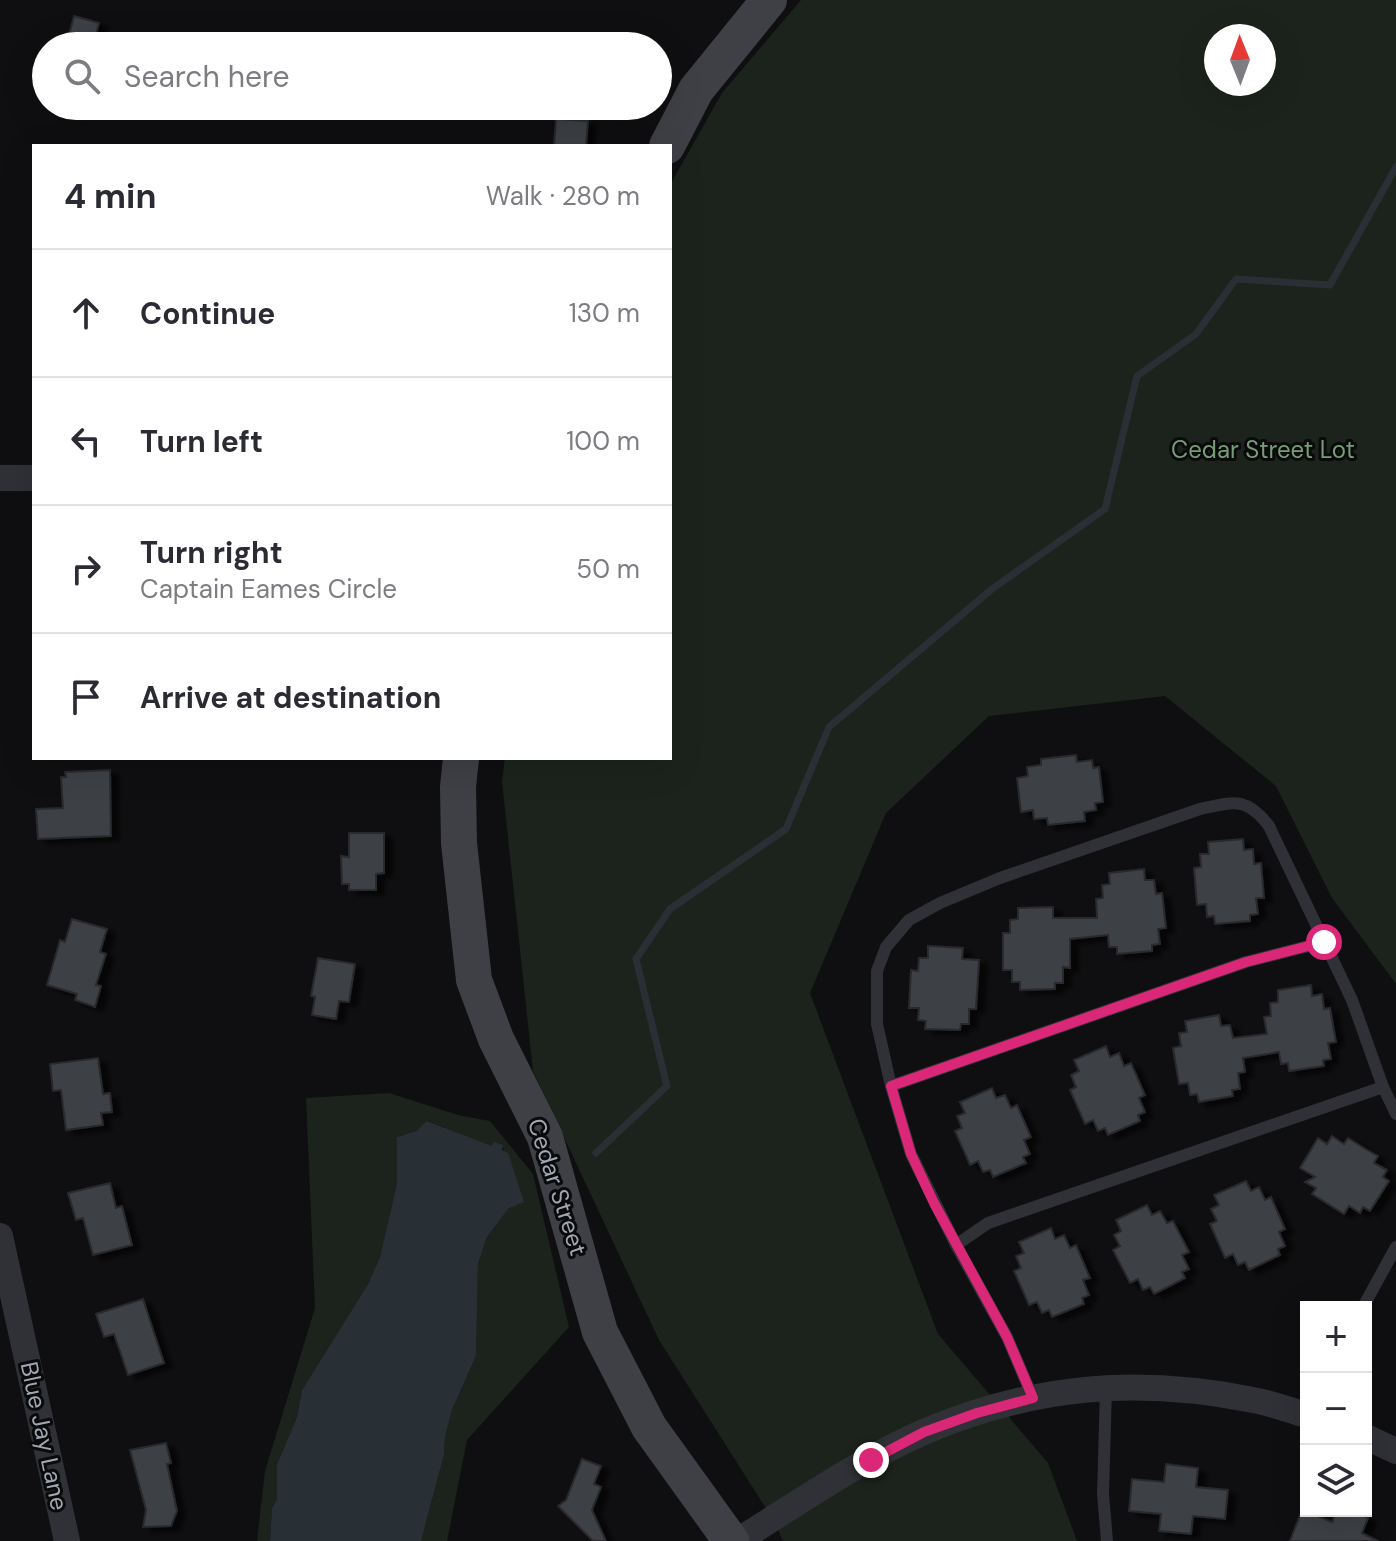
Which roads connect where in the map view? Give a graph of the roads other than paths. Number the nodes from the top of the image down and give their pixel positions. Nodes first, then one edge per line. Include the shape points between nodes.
1 (769, 0) edge
2 (668, 144) edge
3 (0, 478) edge
4 (32, 478) edge
5 (461, 760) edge
6 (1324, 942) junction
7 (891, 1086) junction
8 (1383, 1087) junction
9 (1396, 1114) edge
10 (0, 1236) edge
11 (956, 1245) junction
12 (1396, 1247) edge
13 (1366, 1301) edge
14 (1106, 1387) junction
15 (1033, 1398) junction
16 (1300, 1410) edge
17 (1372, 1440) edge
18 (1396, 1451) edge
19 (67, 1541) edge
20 (734, 1541) edge
21 (1107, 1541) edge

1 - 2 street via 696,90
3 - 4 street
5 - 20 street, Cedar Street via 459,843 474,980 496,1039 545,1137 600,1332 649,1427
6 - 7 lane via 1246,962
6 - 7 lane via 1257,809 1229,803 1200,809 1000,878 909,920 886,947 877,971 877,1024
6 - 8 lane via 1352,1000
7 - 11 lane via 911,1154
8 - 9 lane
8 - 11 lane via 988,1223
10 - 19 street, Blue Jay Lane
11 - 15 lane via 1007,1337
12 - 13 lane
14 - 15 street
14 - 16 street via 1197,1391
14 - 21 lane
15 - 20 street via 924,1432
17 - 18 street

